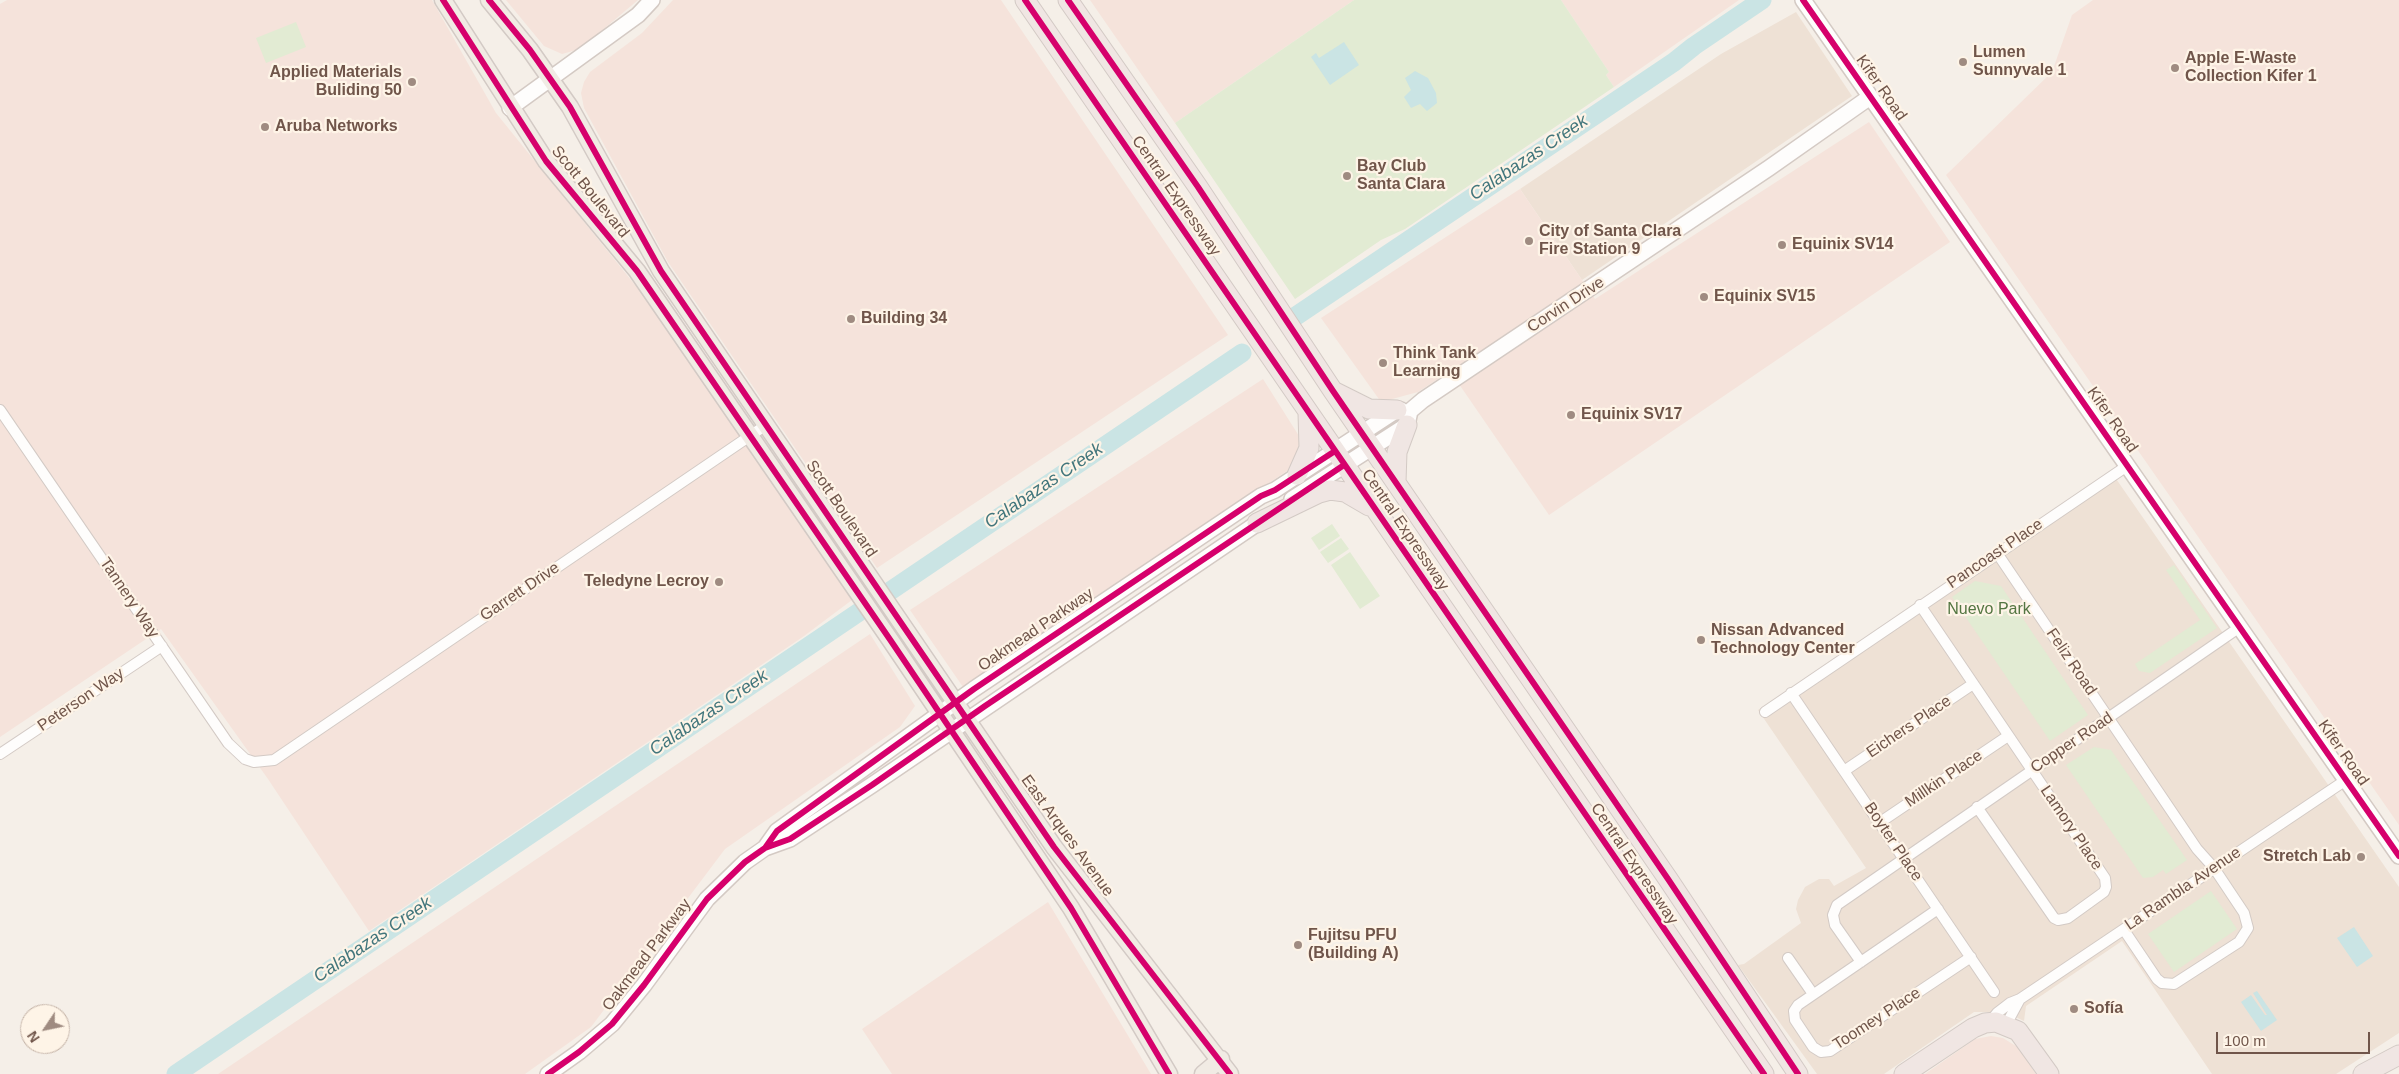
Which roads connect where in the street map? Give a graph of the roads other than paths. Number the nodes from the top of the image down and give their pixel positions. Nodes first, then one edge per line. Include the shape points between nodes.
1 (443, 0) edge
2 (489, 0) edge
3 (652, 0) edge
4 (1025, 0) edge
5 (1068, 0) edge
6 (1802, 0) edge
7 (552, 79) junction
8 (1870, 97) junction
9 (510, 108) junction
10 (1332, 391) junction
11 (0, 410) edge
12 (1308, 413) junction
13 (1404, 415) junction
14 (766, 425) junction
15 (749, 436) junction
16 (1367, 441) junction
17 (1339, 458) junction
18 (2127, 466) junction
19 (1298, 475) junction
20 (1396, 482) junction
21 (1375, 509) junction
22 (1257, 523) junction
23 (1997, 554) junction
24 (1920, 606) junction
25 (891, 608) joint
26 (2240, 628) junction
27 (162, 646) junction
28 (1973, 684) junction
29 (1791, 692) junction
30 (955, 702) junction
31 (1765, 712) dead end
32 (939, 714) junction
33 (2108, 718) junction
34 (967, 719) junction
35 (949, 730) junction
36 (2008, 736) junction
37 (0, 754) edge
38 (274, 760) joint
39 (1844, 771) junction
40 (2032, 771) junction
41 (2346, 780) junction
42 (1977, 807) junction
43 (1879, 823) junction
44 (765, 848) junction
45 (2399, 856) edge
46 (1903, 858) junction
47 (2214, 868) junction
48 (1938, 909) junction
49 (2124, 930) junction
50 (1666, 934) junction
51 (1971, 957) junction
52 (1788, 958) dead end
53 (1861, 962) junction
54 (1994, 992) dead end
55 (1813, 994) junction
56 (2020, 999) junction
57 (1998, 1024) junction
58 (2399, 1049) edge
59 (2399, 1055) edge
60 (1221, 1059) junction
61 (2370, 1070) edge
62 (548, 1074) edge
63 (1169, 1074) edge
64 (1203, 1074) edge
65 (1230, 1074) edge
66 (1752, 1074) edge
67 (1764, 1074) edge
68 (1798, 1074) edge
69 (1904, 1074) edge
70 (2049, 1074) edge

1 - 9 main road, Scott Boulevard
2 - 7 main road, Scott Boulevard
3 - 7 main road via 638,15
4 - 12 highway, Central Expressway
5 - 10 highway, Central Expressway via 1203,195
6 - 8 main road, Kifer Road
7 - 9 main road
7 - 14 main road, Scott Boulevard via 661,271
8 - 13 main road, Corvin Drive
8 - 18 main road, Kifer Road
9 - 15 main road, Scott Boulevard via 546,161 636,271
10 - 13 highway via 1369,409
10 - 16 highway, Central Expressway
11 - 27 street, Tannery Way
12 - 17 highway, Central Expressway
12 - 19 highway via 1309,448
13 - 16 main road, Corvin Drive
13 - 20 highway via 1396,452
14 - 15 street, Garrett Drive
14 - 25 main road, Scott Boulevard
15 - 32 main road, Scott Boulevard
15 - 38 street, Garrett Drive
16 - 17 main road, Oakmead Parkway
16 - 20 highway, Central Expressway
17 - 19 main road, Oakmead Parkway
17 - 21 highway, Central Expressway
17 - 22 main road, Oakmead Parkway
18 - 23 street, Pancoast Place
18 - 26 main road, Kifer Road
19 - 30 main road, Oakmead Parkway via 1261,496
20 - 68 highway, Central Expressway
21 - 22 highway via 1345,492 1330,490
21 - 50 highway, Central Expressway
22 - 34 main road, Oakmead Parkway
23 - 24 street, Pancoast Place
23 - 33 street, Feliz Road
24 - 28 street, Lamory Place
24 - 29 street, Pancoast Place
25 - 30 main road, East Arques Avenue
26 - 33 street, Copper Road
26 - 41 main road, Kifer Road
27 - 37 street, Peterson Way
27 - 38 street, Tannery Way via 237,752 254,762
28 - 36 street, Lamory Place
28 - 39 street, Eichers Place
29 - 31 street, Pancoast Place
29 - 39 street, Boyter Place
30 - 32 main road, Oakmead Parkway
30 - 34 main road, East Arques Avenue
32 - 35 main road
32 - 44 main road, Oakmead Parkway via 778,831
33 - 40 street, Copper Road
33 - 47 street, Feliz Road
34 - 35 main road, Oakmead Parkway
34 - 60 main road, East Arques Avenue via 1054,847
35 - 44 main road, Oakmead Parkway via 790,839
35 - 63 main road via 1071,908
36 - 40 street, Lamory Place
36 - 43 street, Millkin Place
39 - 43 street, Boyter Place
40 - 42 street, Copper Road
40 - 42 street, Lamory Place via 2106,883 2101,895 2068,918 2058,920 2051,915
41 - 45 main road, Kifer Road
41 - 47 street, La Rambla Avenue
42 - 46 street, Copper Road
43 - 46 street, Boyter Place
44 - 62 main road, Oakmead Parkway via 735,871 707,899 612,1024
46 - 48 street, Boyter Place
46 - 53 street, Copper Road via 1843,900 1834,910 1835,925
47 - 49 street, La Rambla Avenue
47 - 49 street, Feliz Road via 2244,913 2248,928 2239,942 2180,982 2168,984 2157,979
48 - 51 street, Boyter Place
48 - 53 street, Toomey Place
49 - 56 street, La Rambla Avenue
50 - 66 highway via 1681,970
50 - 67 highway, Central Expressway
51 - 54 street, Boyter Place
51 - 55 street, Toomey Place via 1826,1052 1813,1047 1793,1015 1798,1005
52 - 55 street
53 - 55 street, Toomey Place
56 - 57 street, La Rambla Avenue
56 - 57 street, La Rambla Avenue via 2010,1002 1997,1013
57 - 69 highway via 1966,1032
57 - 70 highway via 2023,1036
58 - 61 highway
59 - 61 highway
60 - 64 main road
60 - 65 main road, East Arques Avenue

